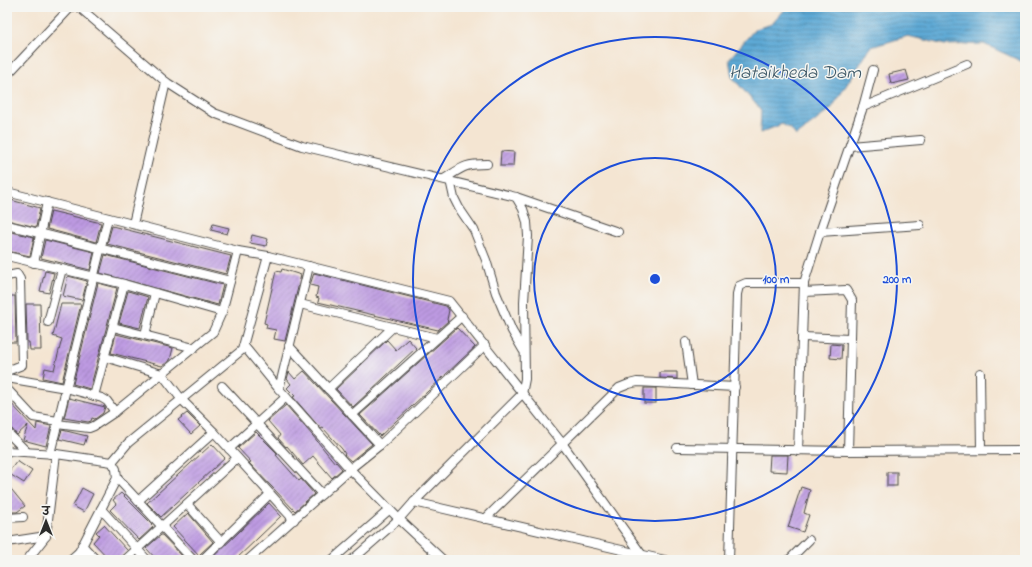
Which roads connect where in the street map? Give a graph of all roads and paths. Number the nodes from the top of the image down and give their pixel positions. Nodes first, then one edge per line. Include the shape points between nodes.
1 (71, 7) edge
2 (79, 7) edge
3 (967, 64) dead end
4 (873, 70) dead end
5 (7, 75) edge
6 (166, 82) junction
7 (863, 107) junction
8 (921, 140) dead end
9 (850, 146) junction
10 (487, 164) dead end
11 (447, 180) junction
12 (7, 192) edge
13 (516, 197) junction
14 (47, 202) junction
15 (108, 218) junction
16 (133, 224) junction
17 (7, 225) edge
18 (920, 225) dead end
19 (618, 232) dead end
20 (820, 232) junction
21 (40, 233) junction
22 (101, 248) junction
23 (238, 251) junction
24 (7, 256) edge
25 (268, 256) junction
26 (34, 263) junction
27 (309, 266) junction
28 (62, 269) junction
29 (7, 276) edge
30 (94, 277) junction
31 (230, 281) junction
32 (804, 283) junction
33 (124, 284) junction
34 (804, 292) junction
35 (155, 293) junction
36 (300, 304) junction
37 (222, 312) junction
38 (462, 316) junction
39 (48, 322) dead end
40 (113, 327) junction
41 (393, 327) junction
42 (145, 335) junction
43 (803, 337) junction
44 (437, 338) junction
45 (850, 339) junction
46 (686, 342) dead end
47 (244, 346) junction
48 (289, 346) junction
49 (485, 346) junction
50 (194, 348) junction
51 (524, 351) junction
52 (104, 357) junction
53 (7, 371) edge
54 (980, 373) dead end
55 (162, 374) junction
56 (7, 378) edge
57 (692, 385) junction
58 (222, 386) dead end
59 (734, 387) junction
60 (66, 388) junction
61 (7, 389) edge
62 (279, 389) junction
63 (328, 389) junction
64 (522, 394) junction
65 (94, 396) junction
66 (286, 397) junction
67 (182, 400) junction
68 (115, 412) junction
69 (352, 415) junction
70 (57, 422) junction
71 (257, 423) junction
72 (7, 432) edge
73 (214, 432) junction
74 (562, 443) junction
75 (380, 445) junction
76 (677, 448) dead end
77 (229, 449) junction
78 (733, 450) junction
79 (981, 450) junction
80 (1025, 450) edge
81 (7, 451) edge
82 (798, 451) junction
83 (27, 452) junction
84 (848, 452) junction
85 (53, 454) junction
86 (237, 458) junction
87 (112, 462) junction
88 (350, 470) junction
89 (117, 478) junction
90 (270, 494) junction
91 (322, 494) junction
92 (138, 501) junction
93 (414, 502) junction
94 (187, 504) junction
95 (101, 509) junction
96 (390, 510) junction
97 (23, 517) dead end
98 (7, 518) edge
99 (399, 519) junction
100 (485, 519) junction
101 (294, 520) junction
102 (162, 526) junction
103 (46, 536) junction
104 (809, 540) dead end
105 (7, 542) edge
106 (221, 542) junction
107 (80, 549) junction
108 (137, 549) junction
109 (642, 555) junction
110 (437, 558) edge
111 (27, 560) edge
112 (70, 560) edge
113 (86, 560) edge
114 (96, 560) edge
115 (125, 560) edge
116 (147, 560) edge
117 (193, 560) edge
118 (202, 560) edge
119 (248, 560) edge
120 (332, 560) edge
121 (352, 560) edge
122 (665, 560) edge
123 (729, 560) edge
124 (789, 560) edge

1 - 5 street
2 - 6 street
3 - 7 street
4 - 7 street
6 - 11 street via 214,113 302,146
6 - 16 street
7 - 9 street
8 - 9 street
9 - 20 street
10 - 11 street via 464,166
11 - 13 street
11 - 51 street via 459,208 474,230 496,293 512,331
12 - 14 street
13 - 19 street
13 - 51 street via 527,222 528,236 524,283
14 - 15 street
14 - 21 street
15 - 16 street
15 - 22 street
16 - 23 street
17 - 21 street
18 - 20 street
20 - 32 street
21 - 22 street
21 - 26 street
22 - 30 street
22 - 31 street
23 - 25 street
23 - 31 street
24 - 26 street
25 - 27 street
25 - 47 street
26 - 28 street
27 - 36 street
27 - 38 street via 444,299
28 - 30 street
28 - 39 street
29 - 53 street via 16,274 20,278 22,365
30 - 33 street
30 - 60 street
31 - 37 street
32 - 34 street
32 - 59 street via 746,283 739,286
33 - 35 street
33 - 40 street
34 - 43 street
34 - 45 street via 846,290 852,300
35 - 37 street
35 - 42 street
36 - 41 street
36 - 48 street
37 - 50 street via 212,332
38 - 44 street
38 - 49 street
40 - 42 street
40 - 52 street
41 - 44 street
41 - 63 street
42 - 50 street
43 - 45 street
43 - 82 street
44 - 69 street
45 - 84 street
46 - 57 street
47 - 62 street
47 - 67 street via 240,353
48 - 62 street
48 - 63 street
49 - 64 street
49 - 75 street
50 - 55 street
51 - 64 street via 525,378
52 - 55 street
52 - 65 street
54 - 79 street
55 - 67 street
55 - 68 street
56 - 60 street
57 - 59 street
57 - 74 street via 637,382 619,388
58 - 71 street
59 - 78 street
60 - 65 street
60 - 70 street
61 - 70 street via 33,417
62 - 66 street
63 - 69 street
64 - 74 street
64 - 93 street
65 - 68 street via 107,401
66 - 71 street
66 - 88 street
67 - 73 street
67 - 87 street via 128,443
68 - 70 street via 91,428
69 - 75 street
70 - 85 street
71 - 77 street
71 - 91 street
72 - 83 street
73 - 77 street
73 - 92 street
74 - 100 street
74 - 109 street
75 - 88 street
76 - 78 street
77 - 86 street
78 - 82 street
78 - 123 street
79 - 80 street
79 - 84 street
81 - 83 street
82 - 84 street
83 - 85 street
85 - 87 street
85 - 103 street
86 - 90 street
86 - 94 street
87 - 89 street
88 - 91 street
88 - 96 street
89 - 92 street
89 - 95 street
90 - 101 street
90 - 106 street
91 - 101 street
92 - 102 street
93 - 99 street
93 - 100 street
94 - 102 street
94 - 106 street
95 - 107 street
95 - 108 street
96 - 99 street
96 - 120 street
97 - 98 street
99 - 110 street
99 - 121 street
100 - 109 street
101 - 119 street
102 - 108 street
102 - 117 street
103 - 105 street
103 - 111 street
104 - 124 street
106 - 118 street
107 - 112 street
107 - 113 street
107 - 114 street
108 - 115 street
108 - 116 street
109 - 122 street

